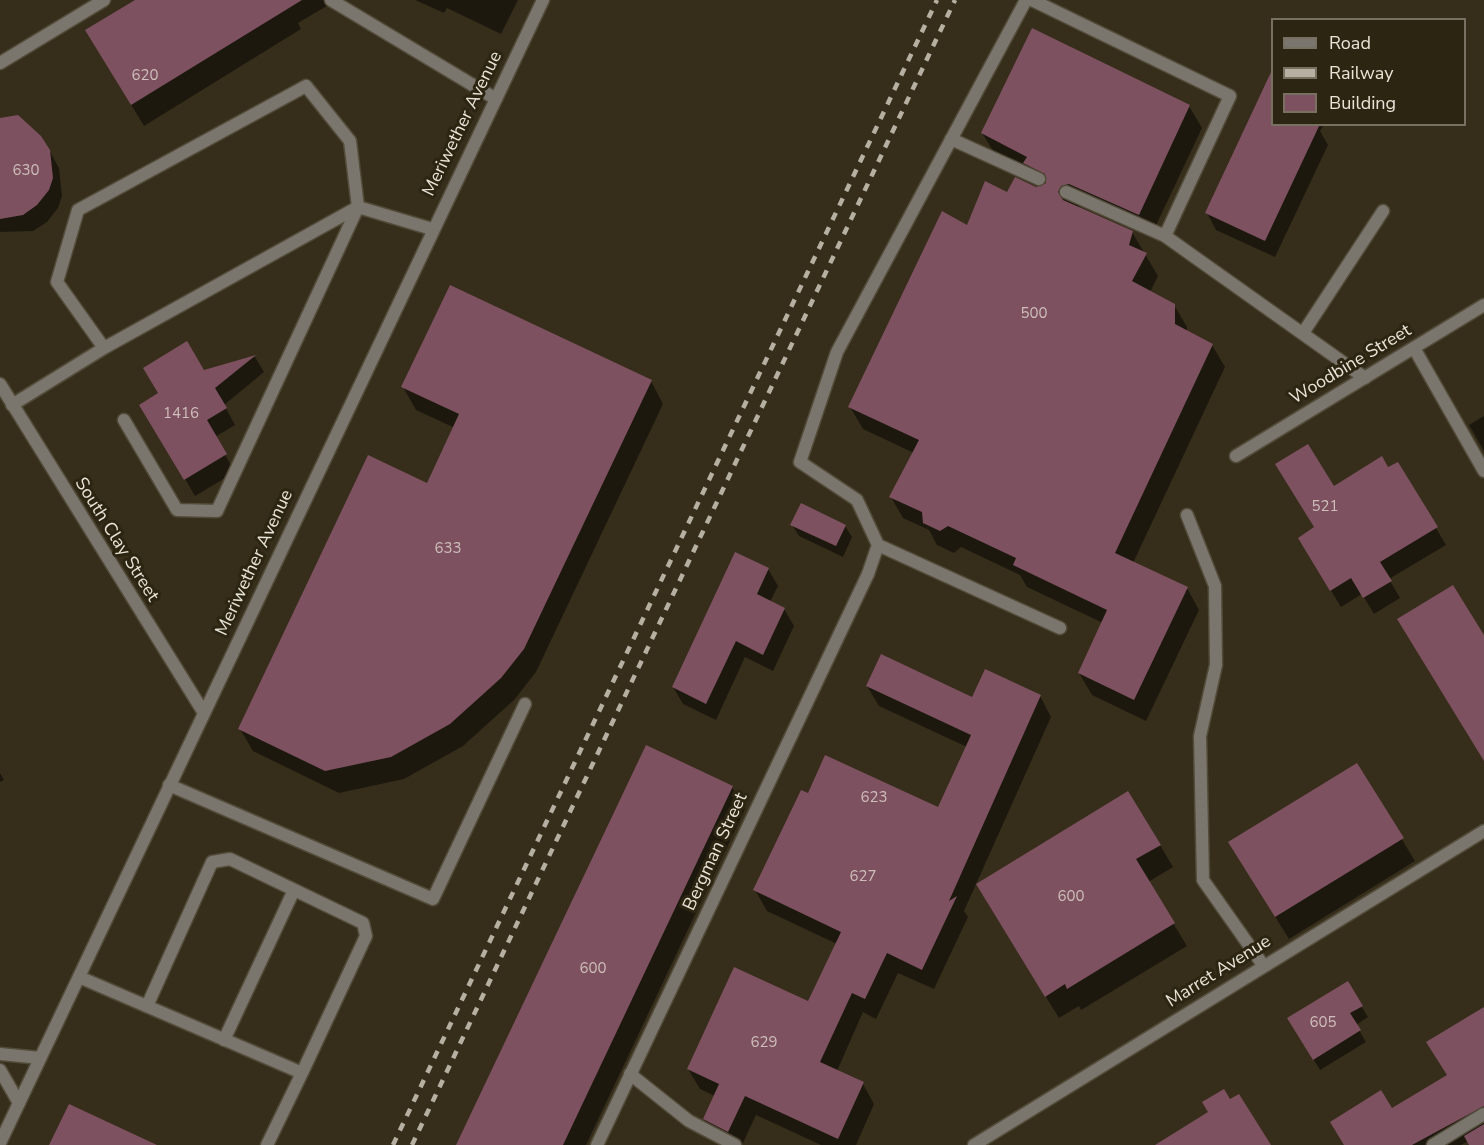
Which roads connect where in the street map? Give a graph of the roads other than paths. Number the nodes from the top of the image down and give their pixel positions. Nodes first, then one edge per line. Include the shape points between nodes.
1 (104, 0) edge
2 (331, 0) edge
3 (543, 0) edge
4 (1026, 0) edge
5 (1032, 0) edge
6 (0, 63) edge
7 (496, 99) junction
8 (951, 139) junction
9 (1039, 179) dead end
10 (1066, 192) dead end
11 (358, 207) junction
12 (1383, 211) dead end
13 (432, 229) junction
14 (1165, 236) junction
15 (1484, 305) edge
16 (1303, 333) junction
17 (104, 348) junction
18 (1414, 348) junction
19 (1365, 378) junction
20 (0, 384) edge
21 (12, 405) junction
22 (124, 420) dead end
23 (1236, 456) dead end
24 (1484, 471) edge
25 (1187, 515) dead end
26 (878, 546) junction
27 (1060, 628) dead end
28 (525, 704) dead end
29 (204, 713) junction
30 (169, 785) junction
31 (1484, 831) edge
32 (294, 890) junction
33 (1263, 965) junction
34 (79, 977) junction
35 (147, 1006) junction
36 (224, 1040) junction
37 (0, 1054) edge
38 (40, 1058) junction
39 (0, 1070) edge
40 (302, 1073) junction
41 (630, 1074) junction
42 (19, 1103) junction
43 (1484, 1114) edge
44 (0, 1143) edge
45 (267, 1145) edge
46 (597, 1145) edge
47 (735, 1145) edge
48 (974, 1145) edge
49 (1433, 1145) edge

1 - 6 street
2 - 7 street
3 - 7 street, Meriwether Avenue
4 - 8 street
5 - 14 street via 1230,96
7 - 13 street, Meriwether Avenue
8 - 9 street
8 - 26 street via 837,352 800,462 857,500
10 - 14 street
11 - 13 street
11 - 17 street
11 - 17 street via 350,141 306,86 78,210 57,282
11 - 22 street via 217,512 177,510
12 - 16 street
13 - 29 street, Meriwether Avenue
14 - 16 street
15 - 18 street, Woodbine Street
16 - 19 street
17 - 21 street
18 - 19 street, Woodbine Street
18 - 24 street
19 - 23 street, Woodbine Street
20 - 21 street, South Clay Street
21 - 29 street, South Clay Street
25 - 33 street via 1215,586 1216,665 1200,736 1203,880
26 - 27 street
26 - 41 street, Bergman Street
28 - 30 street via 433,899
29 - 30 street, Meriwether Avenue
30 - 34 street, Meriwether Avenue
31 - 33 street, Marret Avenue
32 - 35 street via 230,859 212,862
32 - 36 street
32 - 40 street via 363,923 366,936
33 - 48 street, Marret Avenue
34 - 35 street
34 - 38 street, Meriwether Avenue
35 - 36 street
36 - 40 street
37 - 38 street
38 - 42 street, Meriwether Avenue
39 - 42 street
40 - 45 street
41 - 46 street, Bergman Street
41 - 47 street via 688,1121
42 - 44 street, Meriwether Avenue
43 - 49 street

